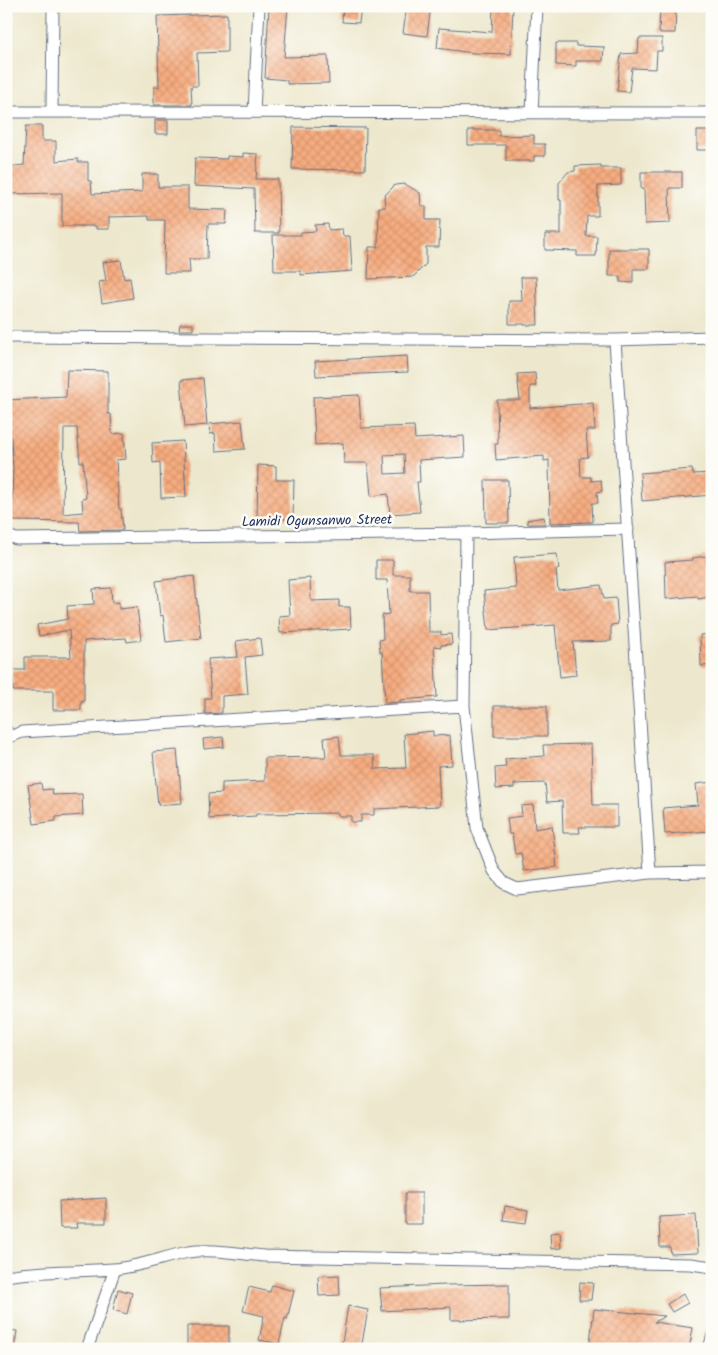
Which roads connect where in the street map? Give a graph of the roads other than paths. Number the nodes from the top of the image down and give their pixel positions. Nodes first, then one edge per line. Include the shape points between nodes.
1 (53, 6) edge
2 (259, 6) edge
3 (537, 6) edge
4 (6, 112) edge
5 (52, 112) junction
6 (254, 112) junction
7 (532, 113) junction
8 (712, 113) edge
9 (6, 337) edge
10 (712, 337) edge
11 (615, 340) junction
12 (628, 529) junction
13 (466, 533) junction
14 (6, 535) edge
15 (464, 706) junction
16 (6, 730) edge
17 (712, 872) edge
18 (650, 873) junction
19 (712, 1267) edge
20 (115, 1269) junction
21 (6, 1276) edge
22 (712, 1338) edge
23 (87, 1349) edge
24 (709, 1349) edge

1 - 5 street
2 - 6 street
3 - 7 street
4 - 5 street
5 - 6 street
6 - 7 street
7 - 8 street
9 - 11 street
10 - 11 street
11 - 12 street
12 - 13 street, Lamidi Ogunsanwo Street
12 - 18 street
13 - 14 street, Lamidi Ogunsanwo Street via 16,539
13 - 15 street
15 - 16 street via 22,732 7,738
15 - 18 street via 477,828 494,871 504,884 518,888
17 - 18 street
19 - 20 street via 264,1256 212,1251 188,1252
20 - 21 street
20 - 23 street
22 - 24 street

